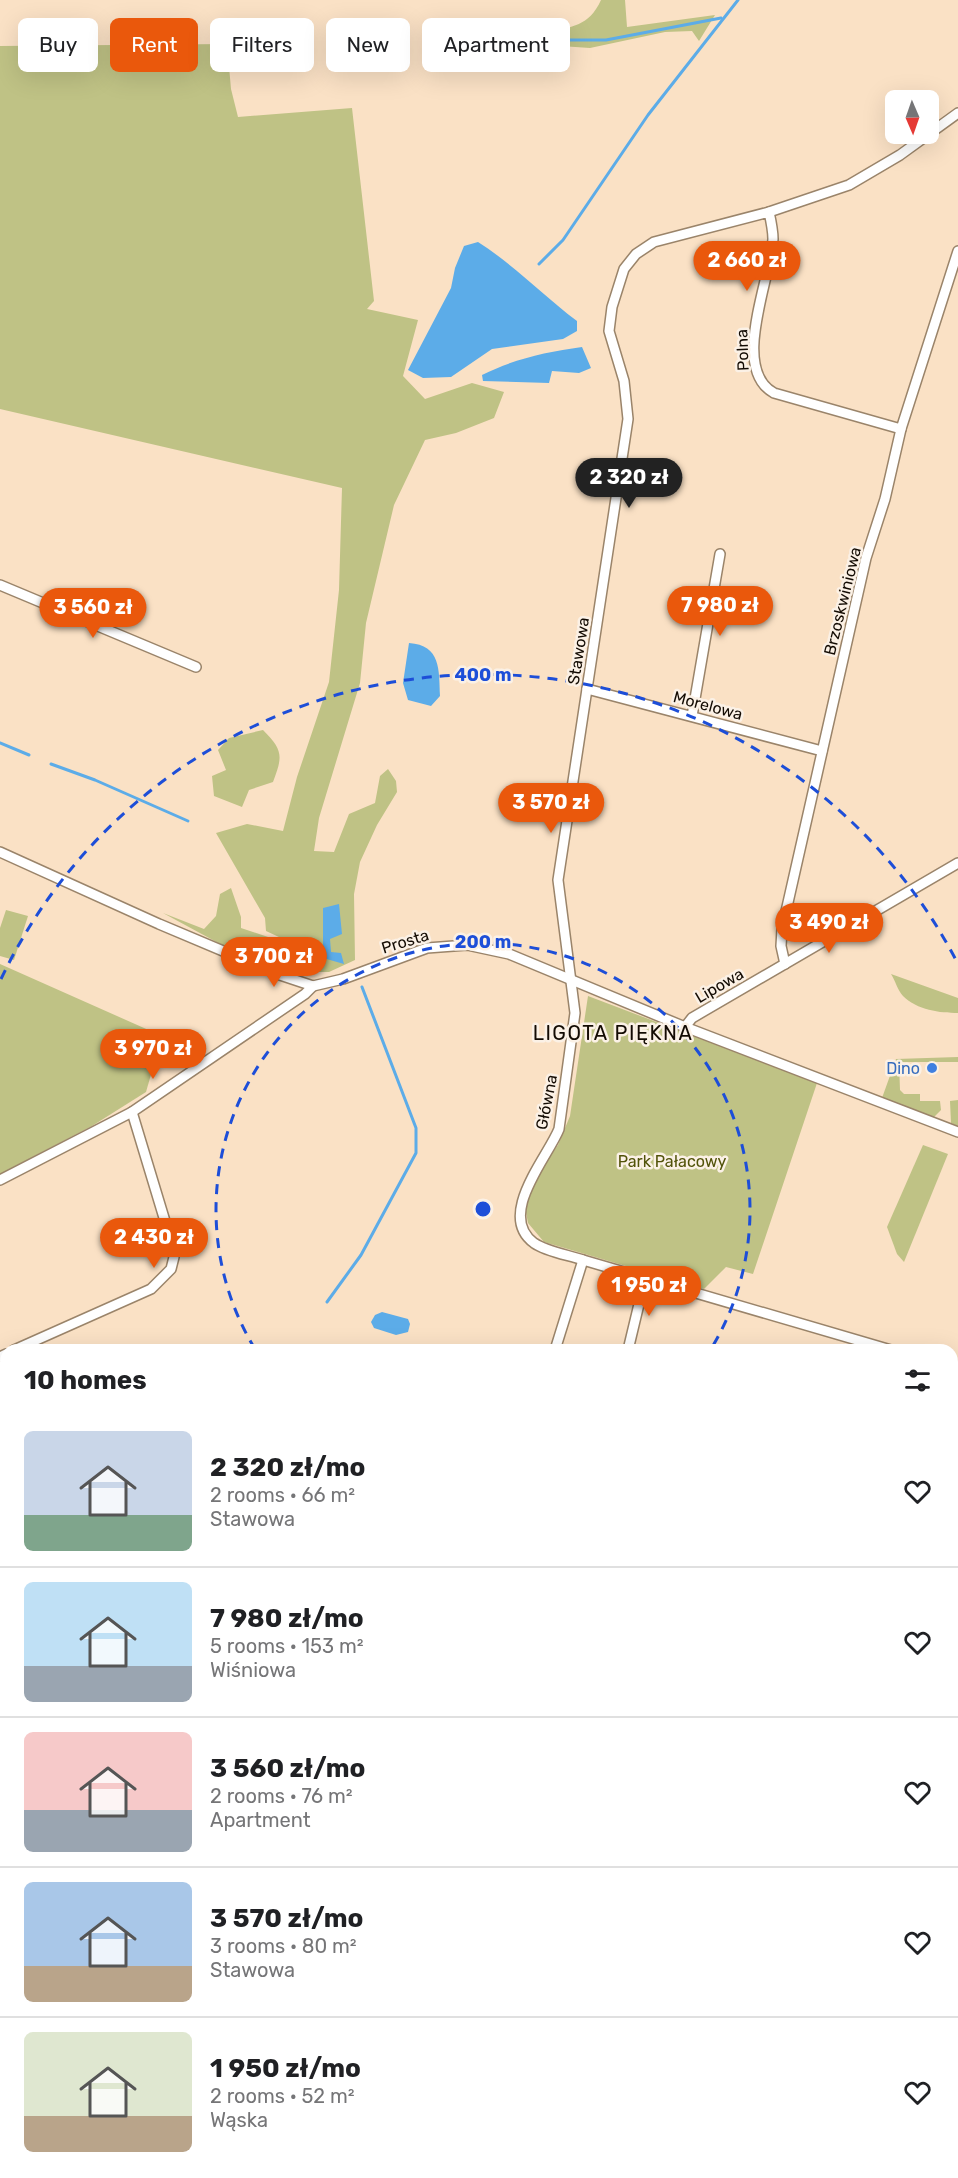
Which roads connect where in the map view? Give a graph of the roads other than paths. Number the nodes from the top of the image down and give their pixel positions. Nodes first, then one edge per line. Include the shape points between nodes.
1 (958, 113) edge
2 (769, 212) junction
3 (958, 250) edge
4 (901, 429) junction
5 (720, 554) dead end
6 (0, 585) edge
7 (196, 667) dead end
8 (587, 689) junction
9 (692, 716) junction
10 (822, 751) junction
11 (0, 852) edge
12 (958, 863) edge
13 (785, 964) junction
14 (572, 979) junction
15 (313, 986) junction
16 (685, 1027) junction
17 (132, 1112) junction
18 (958, 1132) edge
19 (0, 1180) edge
20 (583, 1260) junction
21 (645, 1279) junction
22 (27, 1344) edge
23 (557, 1344) edge
24 (629, 1344) edge
25 (870, 1344) edge

1 - 2 street via 900,155 849,185
2 - 4 street, Polna via 773,240 756,317 756,372 762,384 774,393
2 - 8 street, Stawowa via 645,247 630,260 621,277 609,331 624,381 628,419
3 - 4 street, Brzoskwiniowa
4 - 10 street, Brzoskwiniowa via 866,558
5 - 9 street
6 - 7 street
8 - 9 street, Morelowa
8 - 14 street, Stawowa via 558,880
9 - 10 street, Morelowa
10 - 13 street, Brzoskwiniowa via 782,929
11 - 15 street via 159,924
12 - 13 street, Lipowa
13 - 16 street, Lipowa via 692,1018
14 - 15 street, Prosta via 509,954 451,945 413,952 343,979
14 - 16 street, Prosta
14 - 20 street, Główna via 575,1013 564,1106 552,1147 528,1181 521,1217 534,1243
15 - 17 street
16 - 18 street, Prosta
17 - 19 street
17 - 22 street via 171,1241 171,1269 151,1289
20 - 21 street, Główna
20 - 23 street
21 - 24 street
21 - 25 street, Główna

